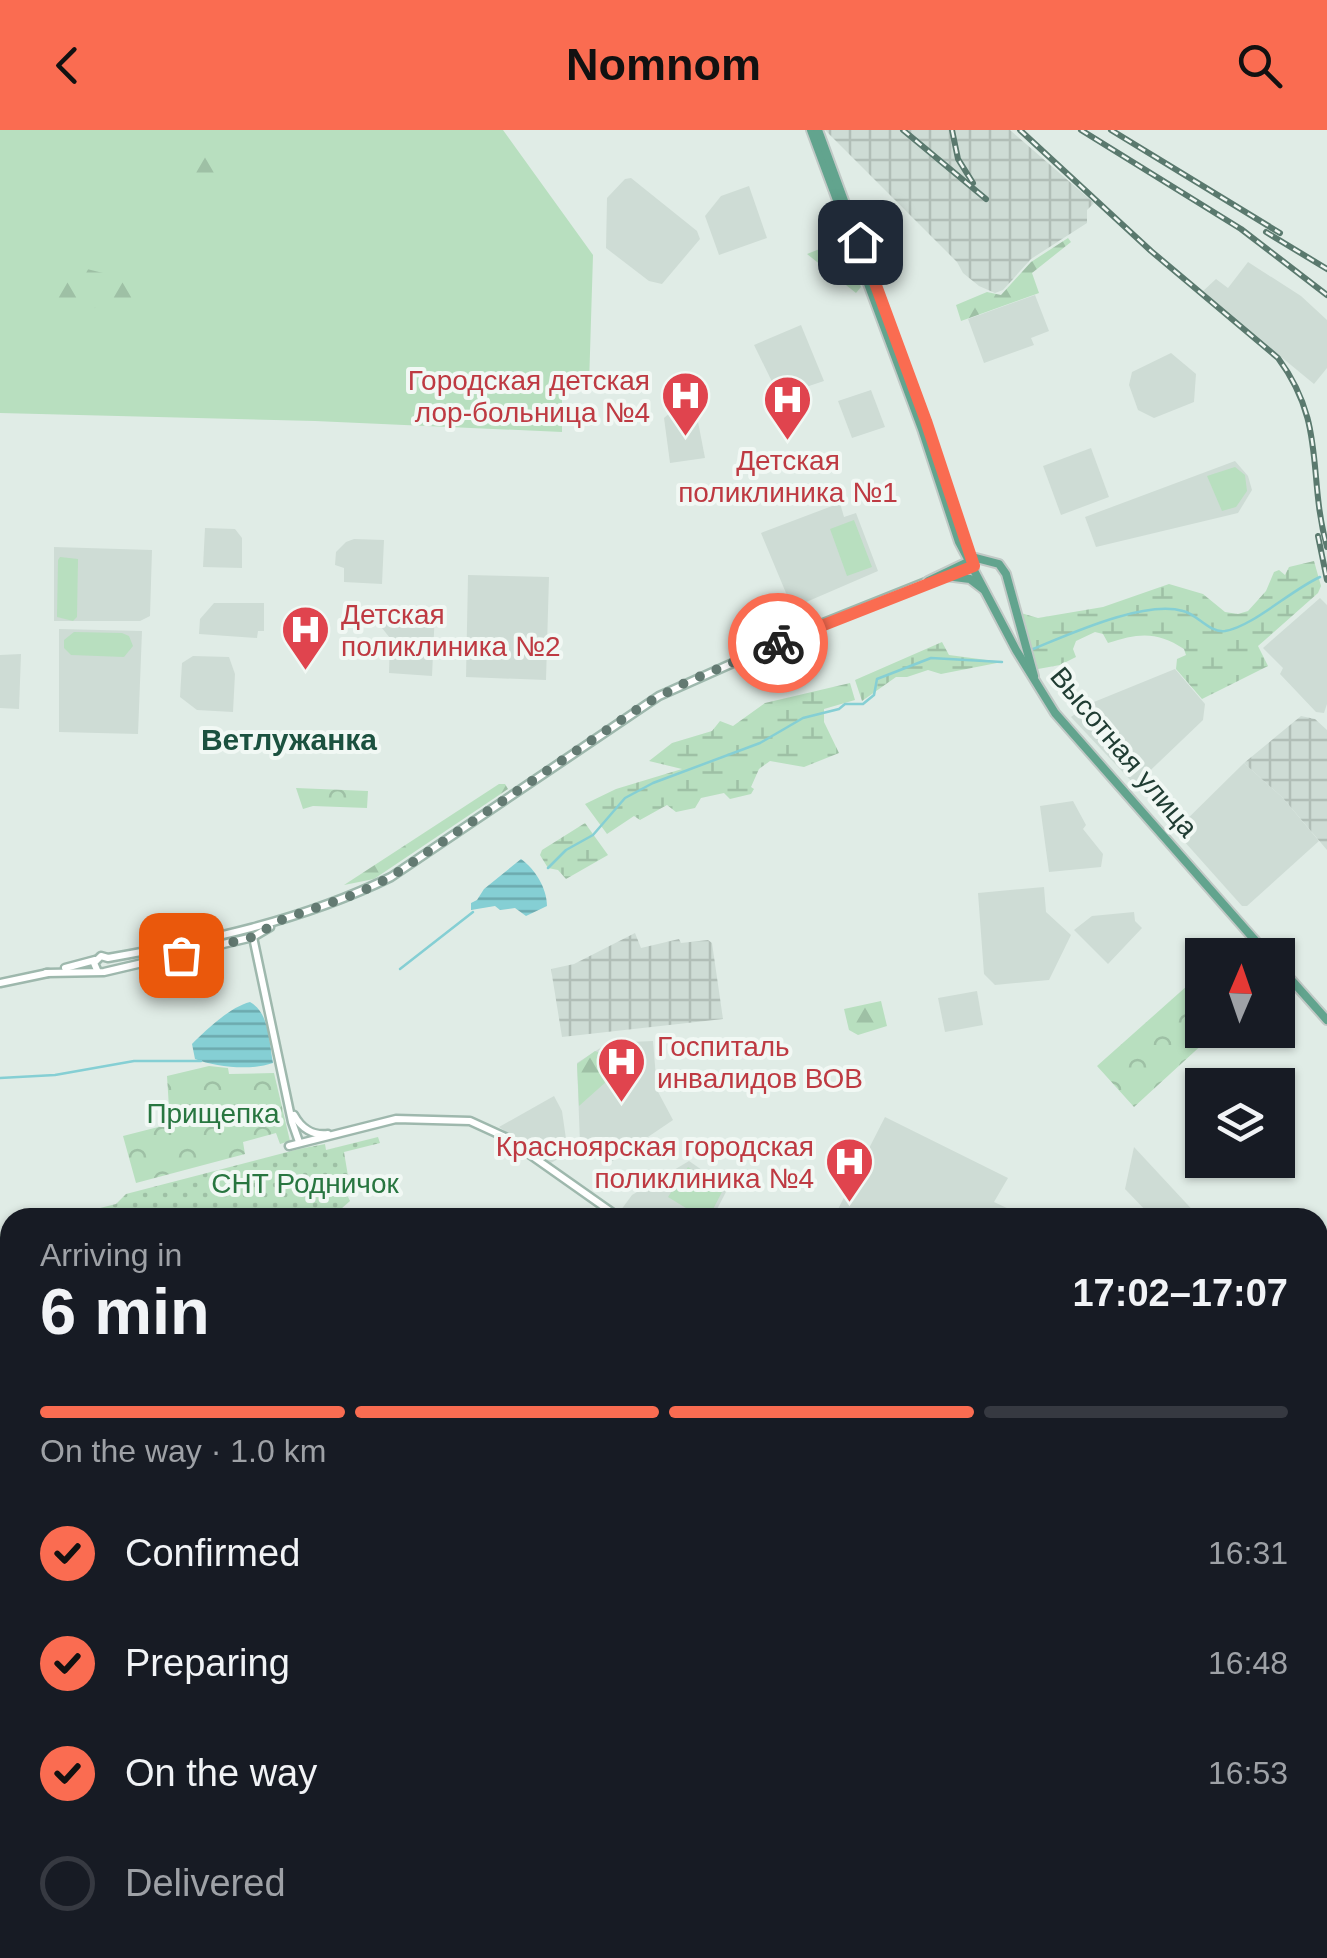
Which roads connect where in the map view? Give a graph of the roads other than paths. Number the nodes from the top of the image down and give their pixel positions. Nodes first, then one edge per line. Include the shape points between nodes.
1 (815, 130) edge
2 (862, 257) junction
3 (959, 542) junction
4 (972, 563) junction
5 (945, 574) junction
6 (928, 581) joint
7 (986, 592) junction
8 (1039, 690) junction
9 (250, 934) junction
10 (1253, 938) edge
11 (108, 958) junction
12 (95, 960) junction
13 (109, 969) junction
14 (97, 970) junction
15 (46, 973) junction
16 (0, 983) edge
17 (1295, 985) edge
18 (1327, 1020) edge
19 (291, 1110) junction
20 (427, 1112) dead end
21 (434, 1118) junction
22 (307, 1130) junction
23 (337, 1134) junction
24 (298, 1139) junction
25 (309, 1142) junction
26 (606, 1208) edge

1 - 2 main road
2 - 3 main road
2 - 4 main road
3 - 4 main road
3 - 5 main road
4 - 5 main road
4 - 7 main road, Высотная улица
4 - 8 main road via 988,559 1005,571
5 - 6 main road
5 - 7 main road via 970,579
6 - 9 main road via 685,683 391,877
7 - 8 main road, Высотная улица
8 - 10 main road, Высотная улица
9 - 11 main road
9 - 13 main road
9 - 19 main road
11 - 12 main road
11 - 13 main road
12 - 14 main road
12 - 15 main road
13 - 14 main road
14 - 15 main road
15 - 16 main road
17 - 18 main road
19 - 22 main road
19 - 24 main road
20 - 21 main road
21 - 23 main road via 396,1119
21 - 26 main road via 492,1129
22 - 23 main road
22 - 24 main road
22 - 25 main road
23 - 25 main road
24 - 25 main road

